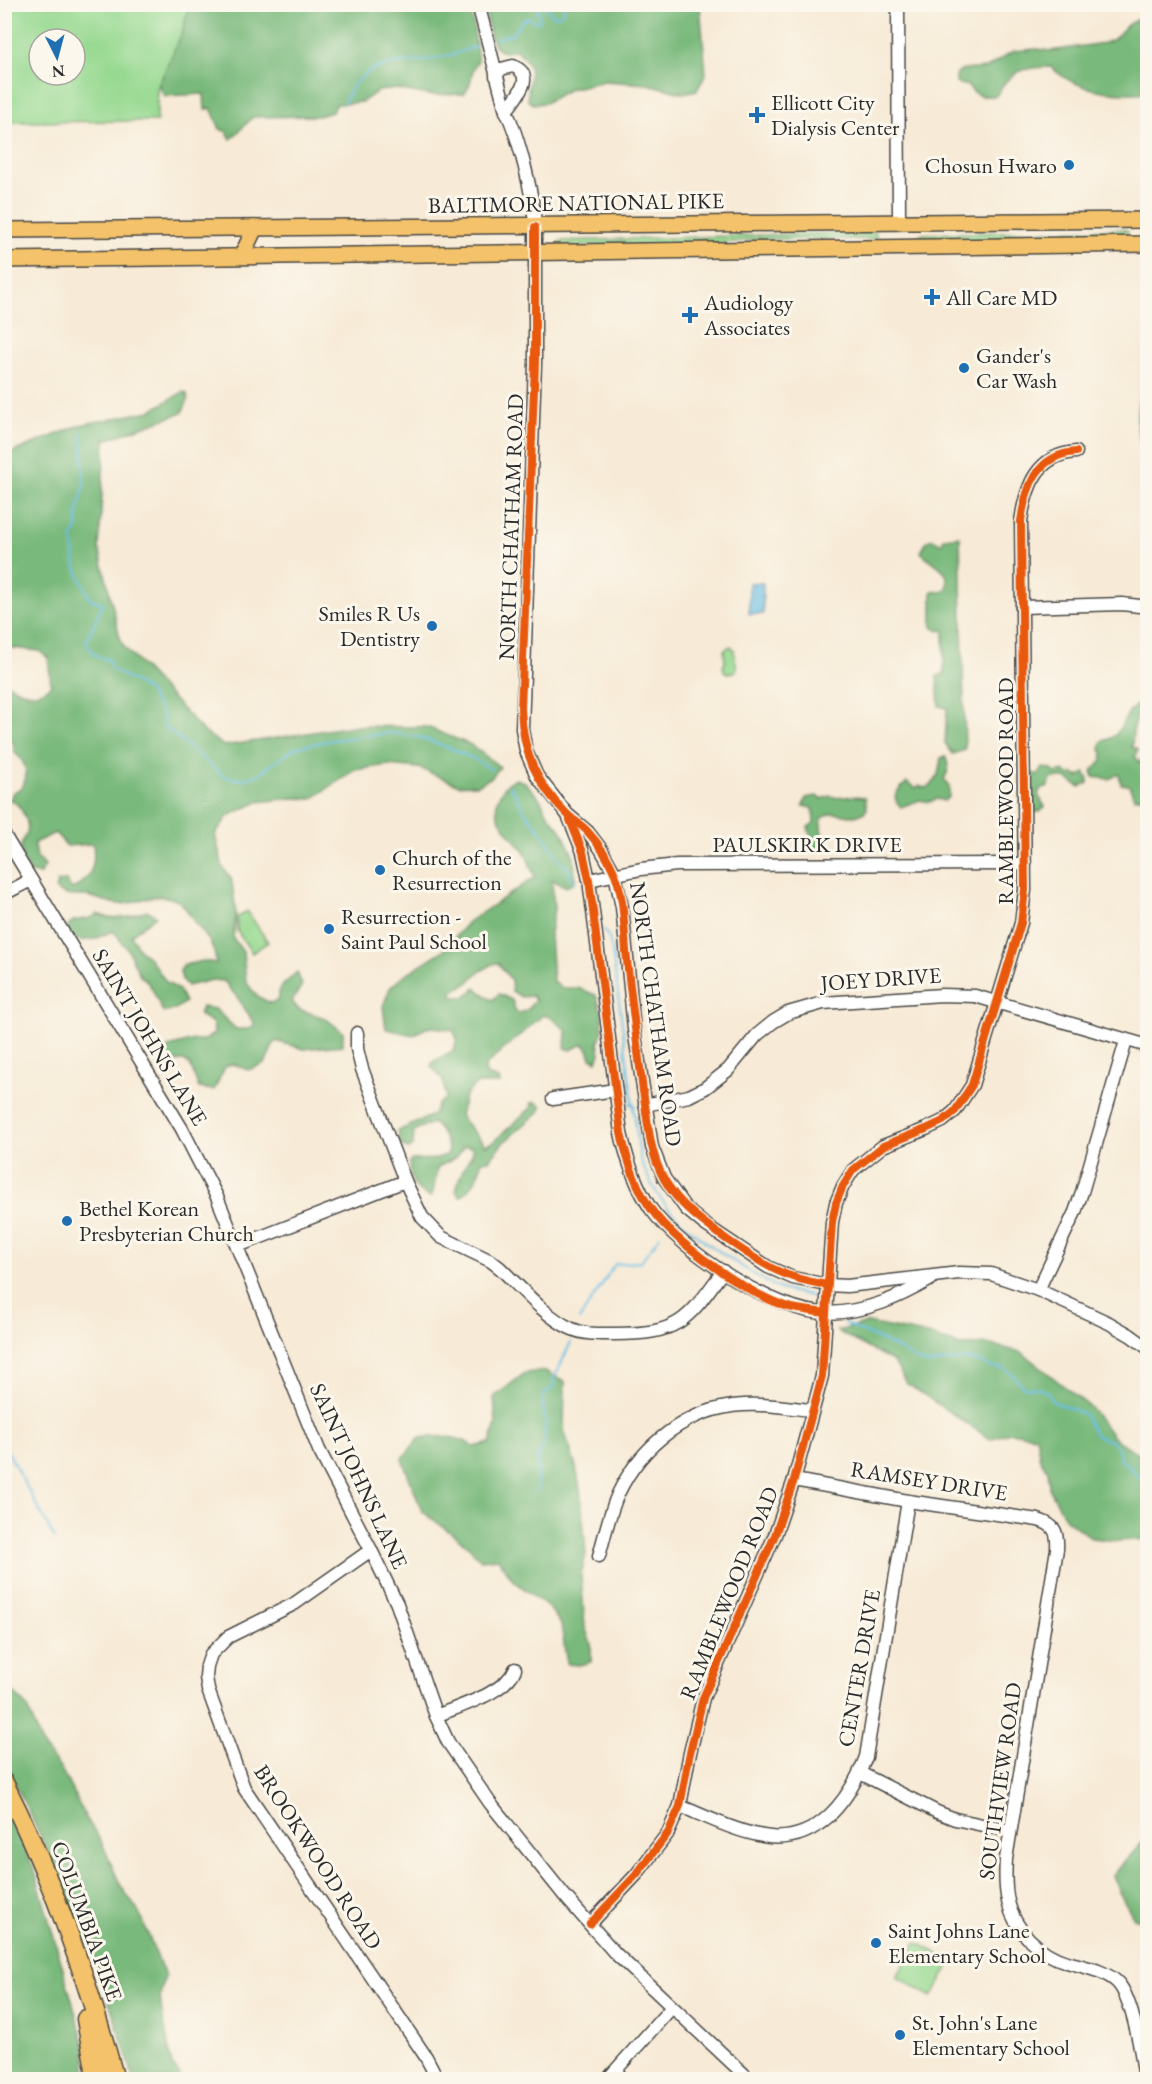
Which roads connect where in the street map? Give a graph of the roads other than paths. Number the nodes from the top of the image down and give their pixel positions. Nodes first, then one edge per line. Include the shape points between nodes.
1 (478, 4) edge
2 (898, 4) edge
3 (495, 76) junction
4 (506, 111) junction
5 (1145, 220) edge
6 (1046, 221) junction
7 (899, 222) junction
8 (535, 227) junction
9 (255, 228) junction
10 (282, 228) junction
11 (4, 230) edge
12 (1148, 244) edge
13 (1126, 245) junction
14 (910, 247) junction
15 (880, 248) junction
16 (536, 252) junction
17 (242, 255) junction
18 (262, 255) junction
19 (4, 260) edge
20 (1076, 452) dead end
21 (1022, 607) junction
22 (1148, 607) edge
23 (567, 814) junction
24 (4, 835) edge
25 (1025, 864) junction
26 (615, 874) junction
27 (31, 880) junction
28 (590, 880) junction
29 (4, 894) edge
30 (996, 1002) junction
31 (357, 1033) dead end
32 (1126, 1041) junction
33 (1148, 1046) edge
34 (615, 1090) junction
35 (553, 1099) dead end
36 (645, 1105) junction
37 (405, 1181) junction
38 (238, 1246) junction
39 (723, 1272) junction
40 (934, 1277) junction
41 (827, 1285) junction
42 (1038, 1290) junction
43 (826, 1313) junction
44 (1148, 1347) edge
45 (812, 1410) junction
46 (794, 1480) junction
47 (908, 1501) junction
48 (1055, 1529) joint
49 (371, 1550) junction
50 (599, 1556) dead end
51 (514, 1669) dead end
52 (436, 1716) junction
53 (860, 1773) junction
54 (4, 1783) edge
55 (680, 1806) junction
56 (1010, 1831) junction
57 (49, 1878) junction
58 (590, 1924) junction
59 (67, 1929) junction
60 (672, 2007) junction
61 (98, 2079) edge
62 (115, 2079) edge
63 (125, 2079) edge
64 (438, 2079) edge
65 (607, 2079) edge
66 (750, 2079) edge
67 (1145, 2079) edge

1 - 3 street, NORTH CHATHAM ROAD
2 - 7 street
3 - 4 street, NORTH CHATHAM ROAD
3 - 4 street via 501,69 513,66 525,78
4 - 8 street, NORTH CHATHAM ROAD
5 - 6 main road, BALTIMORE NATIONAL PIKE
5 - 13 main road
6 - 7 main road, BALTIMORE NATIONAL PIKE
6 - 14 main road via 1010,229 920,231 911,236
7 - 8 main road, BALTIMORE NATIONAL PIKE
7 - 15 main road
8 - 10 main road, BALTIMORE NATIONAL PIKE
8 - 16 street, NORTH CHATHAM ROAD
9 - 10 main road, BALTIMORE NATIONAL PIKE
9 - 11 main road, BALTIMORE NATIONAL PIKE
9 - 17 main road
10 - 18 main road
12 - 13 main road
13 - 14 main road
14 - 15 main road
15 - 16 main road
16 - 18 main road
16 - 23 street, NORTH CHATHAM ROAD via 536,364 522,729 537,777
17 - 18 main road
17 - 19 main road
20 - 21 street, RAMBLEWOOD ROAD via 1048,461 1027,492 1022,521
21 - 22 street
21 - 25 street, RAMBLEWOOD ROAD
23 - 26 street, NORTH CHATHAM ROAD via 588,832
23 - 28 street, NORTH CHATHAM ROAD
24 - 27 street, SAINT JOHNS LANE
25 - 26 street, PAULSKIRK DRIVE via 677,865
25 - 30 street, RAMBLEWOOD ROAD via 1021,923
26 - 28 street, PAULSKIRK DRIVE
26 - 36 street, NORTH CHATHAM ROAD
27 - 29 street
27 - 38 street, SAINT JOHNS LANE via 182,1129
28 - 34 street, NORTH CHATHAM ROAD
30 - 32 street, JOEY DRIVE
30 - 36 street, JOEY DRIVE via 957,994 806,1006 772,1022 728,1070 705,1088
30 - 41 street, RAMBLEWOOD ROAD via 972,1085 955,1111 926,1129 883,1146 853,1170 843,1186 832,1222
31 - 37 street via 362,1069
32 - 33 street, JOEY DRIVE
32 - 42 street via 1075,1212
34 - 35 street
34 - 39 street, NORTH CHATHAM ROAD via 626,1154 640,1191 666,1226
36 - 41 street, NORTH CHATHAM ROAD via 657,1164 687,1209 774,1271
37 - 38 street
37 - 39 street via 422,1217 441,1237 491,1261 556,1320 581,1332 638,1334 672,1326 696,1309
38 - 49 street, SAINT JOHNS LANE via 319,1450
39 - 43 street, NORTH CHATHAM ROAD via 787,1306
40 - 41 street, NORTH CHATHAM ROAD
40 - 42 street, NORTH CHATHAM ROAD via 991,1274
40 - 43 street, NORTH CHATHAM ROAD via 897,1298 867,1309
41 - 43 street, RAMBLEWOOD ROAD
42 - 44 street, NORTH CHATHAM ROAD via 1109,1323
43 - 45 street, RAMBLEWOOD ROAD via 822,1376
45 - 46 street, RAMBLEWOOD ROAD
45 - 50 street via 761,1405 725,1407 672,1429 655,1442 628,1476 611,1510
46 - 47 street, RAMSEY DRIVE
46 - 55 street, RAMBLEWOOD ROAD via 776,1535 703,1698
47 - 48 street, RAMSEY DRIVE via 1038,1520
47 - 53 street, CENTER DRIVE via 870,1738
48 - 56 street, SOUTHVIEW ROAD via 1057,1549
49 - 52 street, SAINT JOHNS LANE via 396,1604
49 - 64 street, BROOKWOOD ROAD via 294,1604 218,1645 207,1666 208,1690 244,1788
51 - 52 street via 499,1688
52 - 58 street, SAINT JOHNS LANE via 474,1782
53 - 55 street, CENTER DRIVE via 833,1813 812,1830 797,1835 780,1838 749,1833
53 - 56 street via 946,1815
54 - 57 highway, COLUMBIA PIKE
55 - 58 street, RAMBLEWOOD ROAD via 655,1852
56 - 67 street, SOUTHVIEW ROAD via 1005,1887 1013,1920 1036,1947 1049,1955 1099,1971 1118,1983 1129,2005
57 - 59 highway, COLUMBIA PIKE
57 - 63 highway via 87,1964
58 - 60 street, SAINT JOHNS LANE
59 - 61 highway
59 - 62 highway, COLUMBIA PIKE
60 - 65 street
60 - 66 street, SAINT JOHNS LANE

